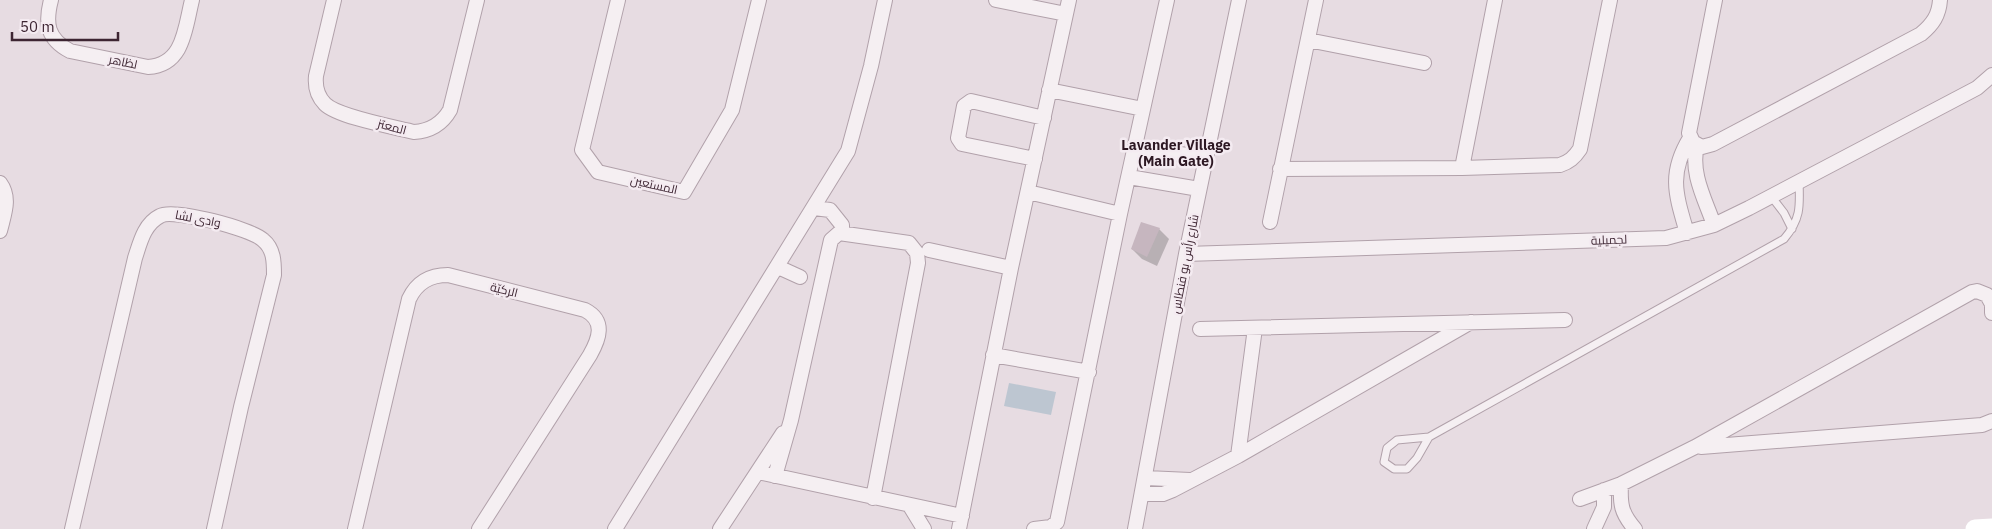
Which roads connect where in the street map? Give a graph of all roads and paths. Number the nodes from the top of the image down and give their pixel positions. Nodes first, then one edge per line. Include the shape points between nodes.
1 (50, 0) edge
2 (192, 0) edge
3 (334, 0) edge
4 (477, 0) edge
5 (618, 0) edge
6 (759, 0) edge
7 (885, 0) edge
8 (996, 0) edge
9 (1166, 0) edge
10 (1239, 0) edge
11 (1316, 0) edge
12 (1495, 0) edge
13 (1610, 0) edge
14 (1715, 0) edge
15 (1940, 0) edge
16 (1067, 7) edge
17 (1308, 40) junction
18 (1424, 63) dead end
19 (1992, 74) edge
20 (1049, 90) junction
21 (1143, 109) junction
22 (1044, 118) junction
23 (1693, 142) junction
24 (1135, 147) junction
25 (1206, 158) junction
26 (1035, 159) junction
27 (1462, 168) junction
28 (1280, 169) junction
29 (1129, 177) junction
30 (1799, 181) junction
31 (0, 183) edge
32 (1200, 189) junction
33 (1028, 192) junction
34 (1771, 196) junction
35 (814, 208) junction
36 (1120, 214) junction
37 (1270, 222) dead end
38 (1714, 225) junction
39 (1792, 229) junction
40 (0, 230) edge
41 (842, 233) junction
42 (1687, 233) junction
43 (929, 250) dead end
44 (1186, 254) junction
45 (778, 267) junction
46 (1011, 268) junction
47 (800, 277) dead end
48 (1992, 313) edge
49 (1564, 320) dead end
50 (1471, 322) junction
51 (1255, 328) junction
52 (1200, 329) dead end
53 (993, 355) junction
54 (1089, 372) junction
55 (792, 420) junction
56 (1992, 421) edge
57 (1429, 437) junction
58 (1695, 447) junction
59 (1238, 456) junction
60 (758, 472) junction
61 (775, 476) junction
62 (1146, 478) junction
63 (1191, 480) junction
64 (1620, 484) junction
65 (1604, 490) junction
66 (1142, 494) junction
67 (873, 498) junction
68 (1580, 499) dead end
69 (910, 506) junction
70 (960, 523) edge
71 (1992, 528) edge
72 (72, 529) edge
73 (214, 529) edge
74 (355, 529) edge
75 (479, 529) edge
76 (615, 529) edge
77 (720, 529) edge
78 (924, 529) edge
79 (1034, 529) edge
80 (1135, 529) edge
81 (1594, 529) edge
82 (1635, 529) edge
83 (1975, 529) edge

1 - 2 street, لظاهر via 47,14 49,29 63,47 155,67 168,62 178,51
3 - 4 street, المعتز via 316,76 321,99 340,113 421,132 442,122 450,110
5 - 6 street, المستعين via 582,150 598,172 684,192 732,110
7 - 35 street via 851,144
8 - 16 street
9 - 21 street
10 - 25 street, شارع رأس بو فنطاس
11 - 17 street
12 - 27 street
13 - 27 street via 1580,150 1575,157 1560,165
14 - 23 street via 1689,128
15 - 23 street via 1937,16 1921,34 1712,144 1702,146
16 - 20 street
17 - 18 street
17 - 28 street
19 - 30 street, لجميلية via 1977,88
20 - 21 street
20 - 22 street
21 - 24 street
22 - 26 street
22 - 26 street via 971,101 964,106 959,142
23 - 38 street via 1696,174
23 - 42 street via 1680,155 1674,181
24 - 25 street
24 - 29 street
25 - 32 street, شارع رأس بو فنطاس
26 - 33 street
27 - 28 street
28 - 37 street
29 - 32 street
29 - 36 street
30 - 34 street, لجميلية
30 - 39 lane via 1800,210
31 - 40 street via 5,191 6,204
32 - 44 street, شارع رأس بو فنطاس
33 - 36 street
33 - 46 street
34 - 38 street, لجميلية
34 - 39 lane
35 - 41 street via 830,210 842,225
35 - 45 street
36 - 54 street
38 - 42 street, لجميلية
39 - 57 lane via 1784,239
41 - 55 street via 831,240
41 - 67 street via 909,243 917,253 918,263
42 - 44 street, لجميلية via 1666,238
43 - 46 street
44 - 62 street, شارع رأس بو فنطاس
45 - 47 street
45 - 76 street
46 - 53 street
48 - 58 street via 1987,295 1972,292
49 - 50 street
50 - 51 street
50 - 59 street
51 - 52 street
51 - 59 street
53 - 54 street
53 - 70 street
54 - 79 street via 1057,522 1052,527
55 - 60 street
55 - 61 street
56 - 58 street via 1982,425
57 - 57 lane via 1396,440 1387,448 1384,462 1394,469 1407,469
58 - 64 street
59 - 63 street
60 - 61 street
60 - 77 street
61 - 67 street
62 - 63 street
62 - 66 street, شارع رأس بو فنطاس
63 - 66 street via 1162,494
64 - 65 street
64 - 82 street via 1623,513
65 - 68 street
65 - 81 street via 1604,507
66 - 80 street, شارع رأس بو فنطاس
67 - 69 street
69 - 70 street
69 - 78 street
71 - 83 main road
72 - 73 street, وادى لشا via 135,258 148,226 161,214 181,214 256,234 270,247 274,263 274,275
74 - 75 street, الركيّة via 410,299 423,281 439,275 586,310 599,326 598,339 590,355

